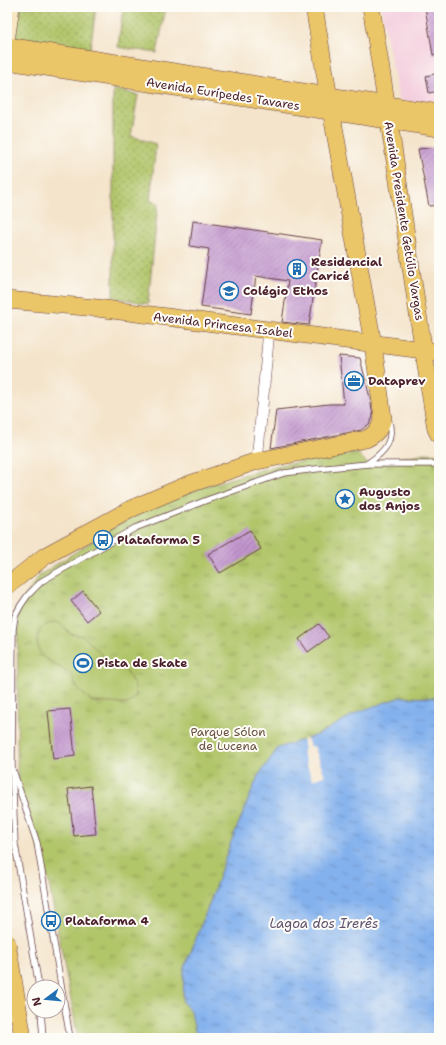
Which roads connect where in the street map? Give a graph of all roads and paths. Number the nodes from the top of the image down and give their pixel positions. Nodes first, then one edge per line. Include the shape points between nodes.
1 (12, 7) edge
2 (314, 7) edge
3 (371, 7) edge
4 (7, 41) edge
5 (7, 46) edge
6 (7, 61) edge
7 (329, 103) junction
8 (388, 112) junction
9 (439, 113) edge
10 (439, 128) edge
11 (7, 300) edge
12 (269, 330) junction
13 (373, 344) junction
14 (431, 351) edge
15 (380, 396) junction
16 (439, 435) edge
17 (257, 461) junction
18 (368, 464) junction
19 (439, 464) edge
20 (7, 586) edge
21 (12, 765) junction
22 (7, 943) edge
23 (38, 979) edge
24 (13, 1013) edge
25 (42, 1019) edge
26 (23, 1038) edge
27 (43, 1038) edge
28 (70, 1038) edge

1 - 4 street
2 - 7 main road
3 - 8 main road, Avenida Presidente Getúlio Vargas
5 - 7 main road, Avenida Eurípedes Tavares
6 - 7 main road, Avenida Eurípedes Tavares
7 - 8 main road, Avenida Eurípedes Tavares
7 - 13 main road
8 - 9 main road, Avenida Eurípedes Tavares
8 - 10 main road, Avenida Eurípedes Tavares
8 - 14 main road, Avenida Presidente Getúlio Vargas
11 - 12 main road, Avenida Princesa Isabel via 97,308
12 - 13 main road, Avenida Princesa Isabel
12 - 17 street
13 - 14 main road, Avenida Princesa Isabel
13 - 15 main road
14 - 16 main road, Avenida Presidente Getúlio Vargas via 436,429
15 - 17 main road via 383,418 380,427 371,437 353,443
15 - 18 lane via 390,426 390,439 384,452
17 - 20 main road via 186,485 133,508 45,556
18 - 19 lane
18 - 21 lane via 284,473 207,500 135,528 42,581 28,595 15,616
21 - 23 lane via 15,844
21 - 28 lane via 37,843
22 - 24 main road
24 - 26 main road
25 - 27 lane

